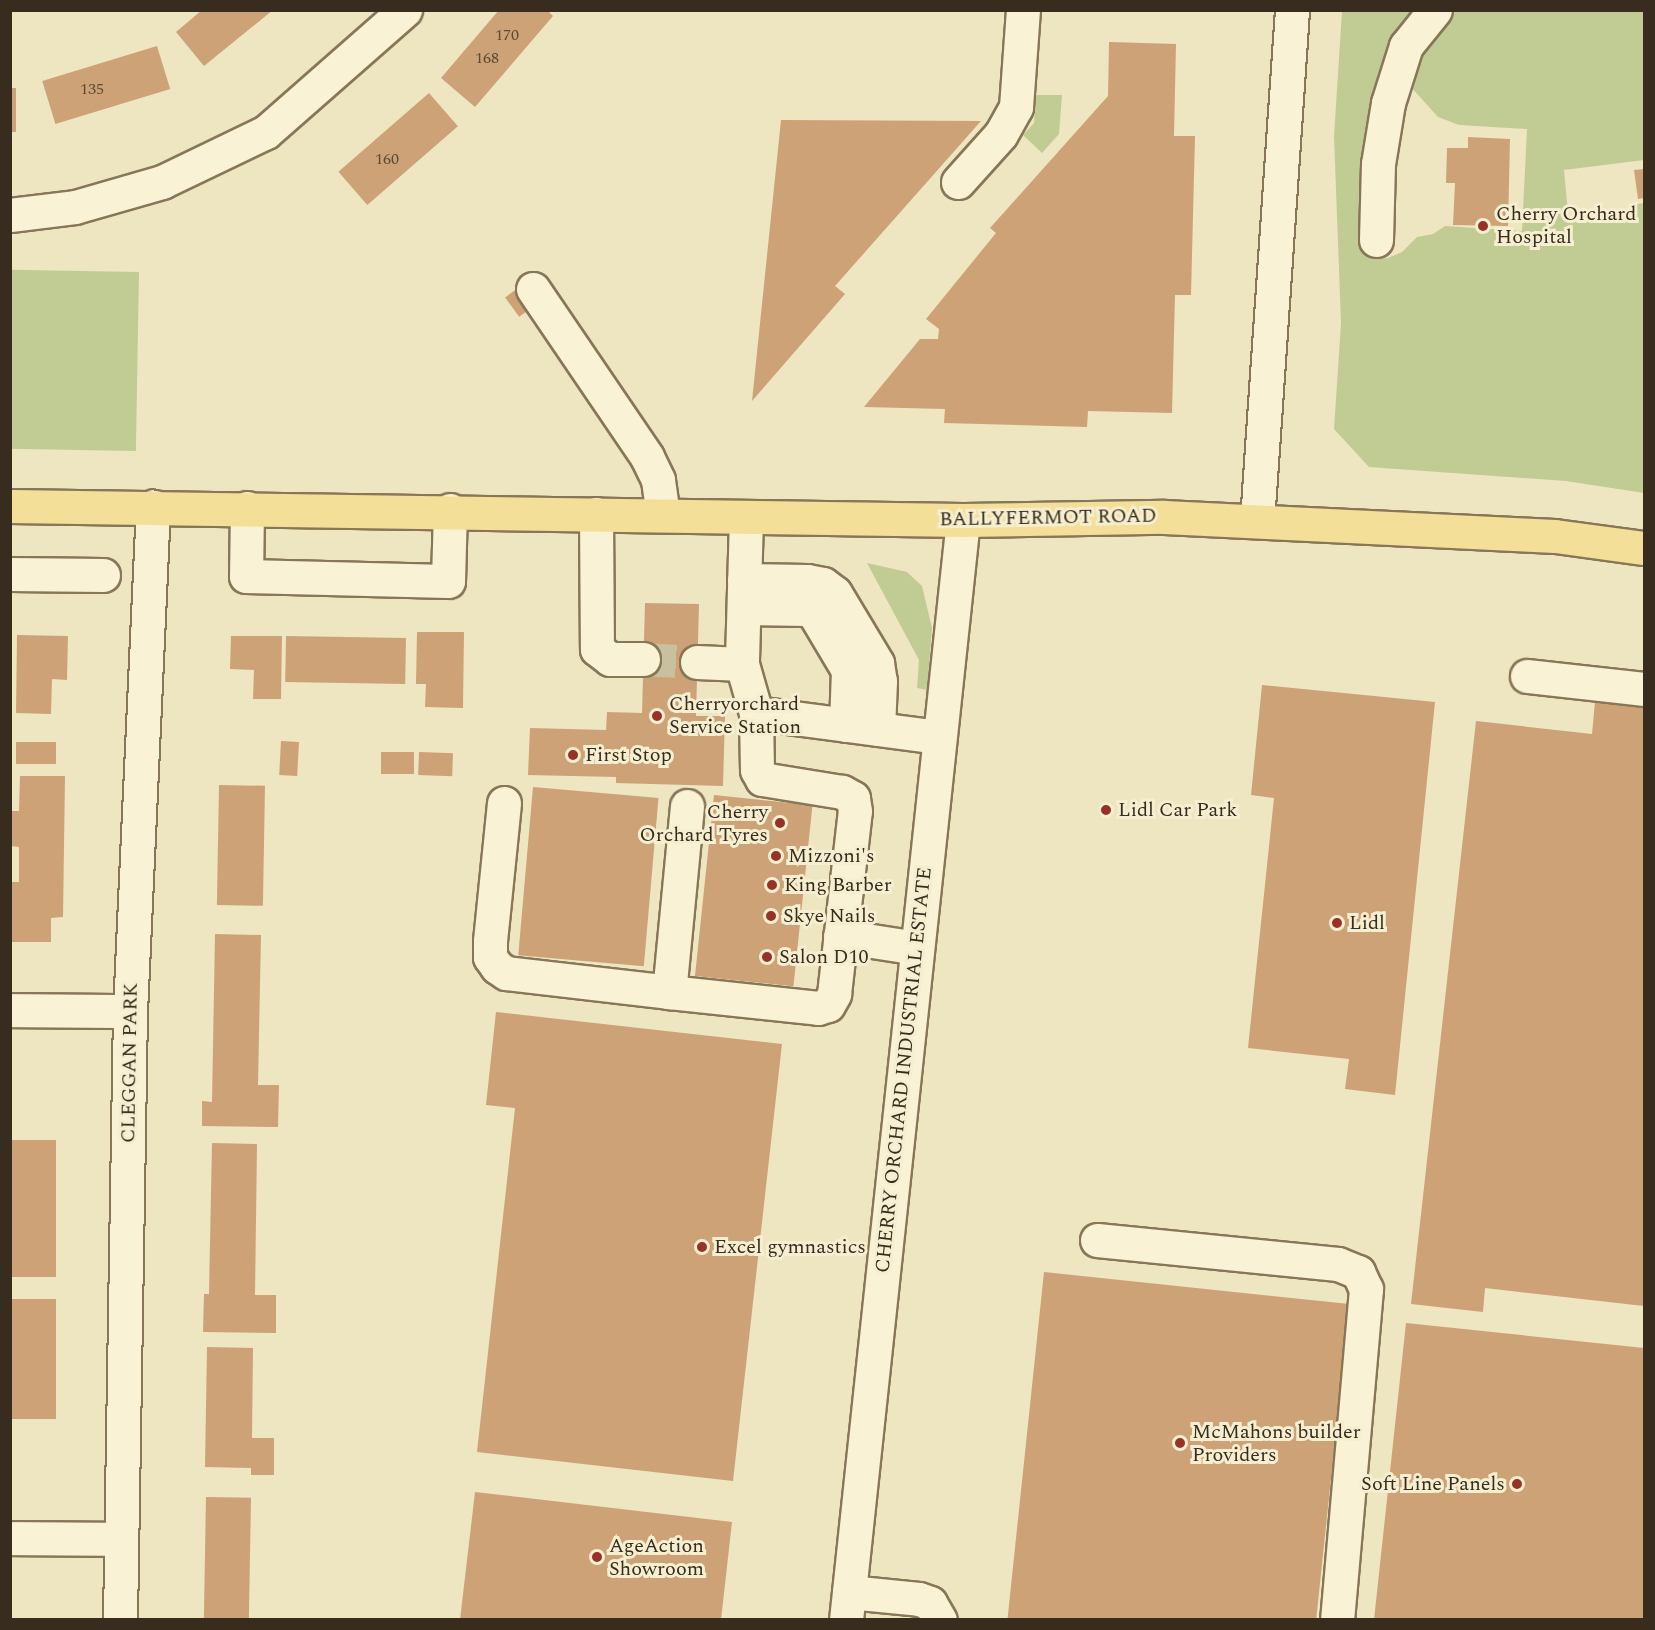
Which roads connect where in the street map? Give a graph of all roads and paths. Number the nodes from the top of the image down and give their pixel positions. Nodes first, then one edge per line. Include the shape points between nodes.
1 (405, 10) edge
2 (1023, 10) edge
3 (1292, 10) edge
4 (1435, 10) edge
5 (958, 182) dead end
6 (10, 215) edge
7 (1376, 240) dead end
8 (533, 289) dead end
9 (10, 506) edge
10 (153, 507) junction
11 (247, 508) junction
12 (450, 510) junction
13 (596, 514) junction
14 (663, 515) junction
15 (746, 517) junction
16 (963, 520) junction
17 (1257, 521) junction
18 (1644, 548) edge
19 (10, 574) edge
20 (103, 575) dead end
21 (744, 594) junction
22 (643, 659) tunnel mouth
23 (697, 662) tunnel mouth
24 (742, 664) junction
25 (1527, 676) dead end
26 (1644, 689) edge
27 (756, 713) junction
28 (846, 725) junction
29 (878, 729) junction
30 (939, 737) junction
31 (504, 803) dead end
32 (687, 806) dead end
33 (840, 936) junction
34 (917, 948) junction
35 (669, 992) junction
36 (10, 1010) edge
37 (130, 1011) junction
38 (1098, 1240) dead end
39 (10, 1538) edge
40 (121, 1539) junction
41 (847, 1606) edge
42 (120, 1620) edge
43 (940, 1620) edge
44 (1337, 1620) edge

1 - 6 street via 266,132 162,182 75,207
2 - 5 street via 1017,106 1001,134
3 - 17 street
4 - 7 street via 1406,46 1388,103 1378,164
8 - 14 street via 646,457 658,480
9 - 10 main road, BALLYFERMOT ROAD
10 - 11 main road, BALLYFERMOT ROAD
10 - 37 street, CLEGGAN PARK
11 - 12 main road, BALLYFERMOT ROAD
11 - 12 street via 246,576 448,581
12 - 13 main road, BALLYFERMOT ROAD
13 - 14 main road, BALLYFERMOT ROAD
13 - 22 street via 597,650 610,659
14 - 15 main road, BALLYFERMOT ROAD
15 - 16 main road, BALLYFERMOT ROAD
15 - 21 street
16 - 17 main road, BALLYFERMOT ROAD via 1164,517
16 - 30 street, CHERRY ORCHARD INDUSTRIAL ESTATE
17 - 18 main road, BALLYFERMOT ROAD via 1555,536
19 - 20 street
21 - 24 street
21 - 28 street via 814,613 848,670
21 - 29 street via 807,581 823,584 835,593 877,663
23 - 24 street
24 - 27 street
25 - 26 street
27 - 28 street
27 - 33 street via 757,770 762,779 842,792 853,798 855,812
28 - 29 street
29 - 30 street
30 - 34 street, CHERRY ORCHARD INDUSTRIAL ESTATE
31 - 35 street via 490,941 490,957 497,967 506,973
32 - 35 street
33 - 34 street
33 - 35 street via 834,994 828,1005 818,1008
34 - 41 street, CHERRY ORCHARD INDUSTRIAL ESTATE
36 - 37 street
37 - 40 street, CLEGGAN PARK
38 - 44 street via 1338,1264 1358,1272 1365,1289
39 - 40 street
40 - 42 street, CLEGGAN PARK
41 - 43 street via 919,1599 930,1603

